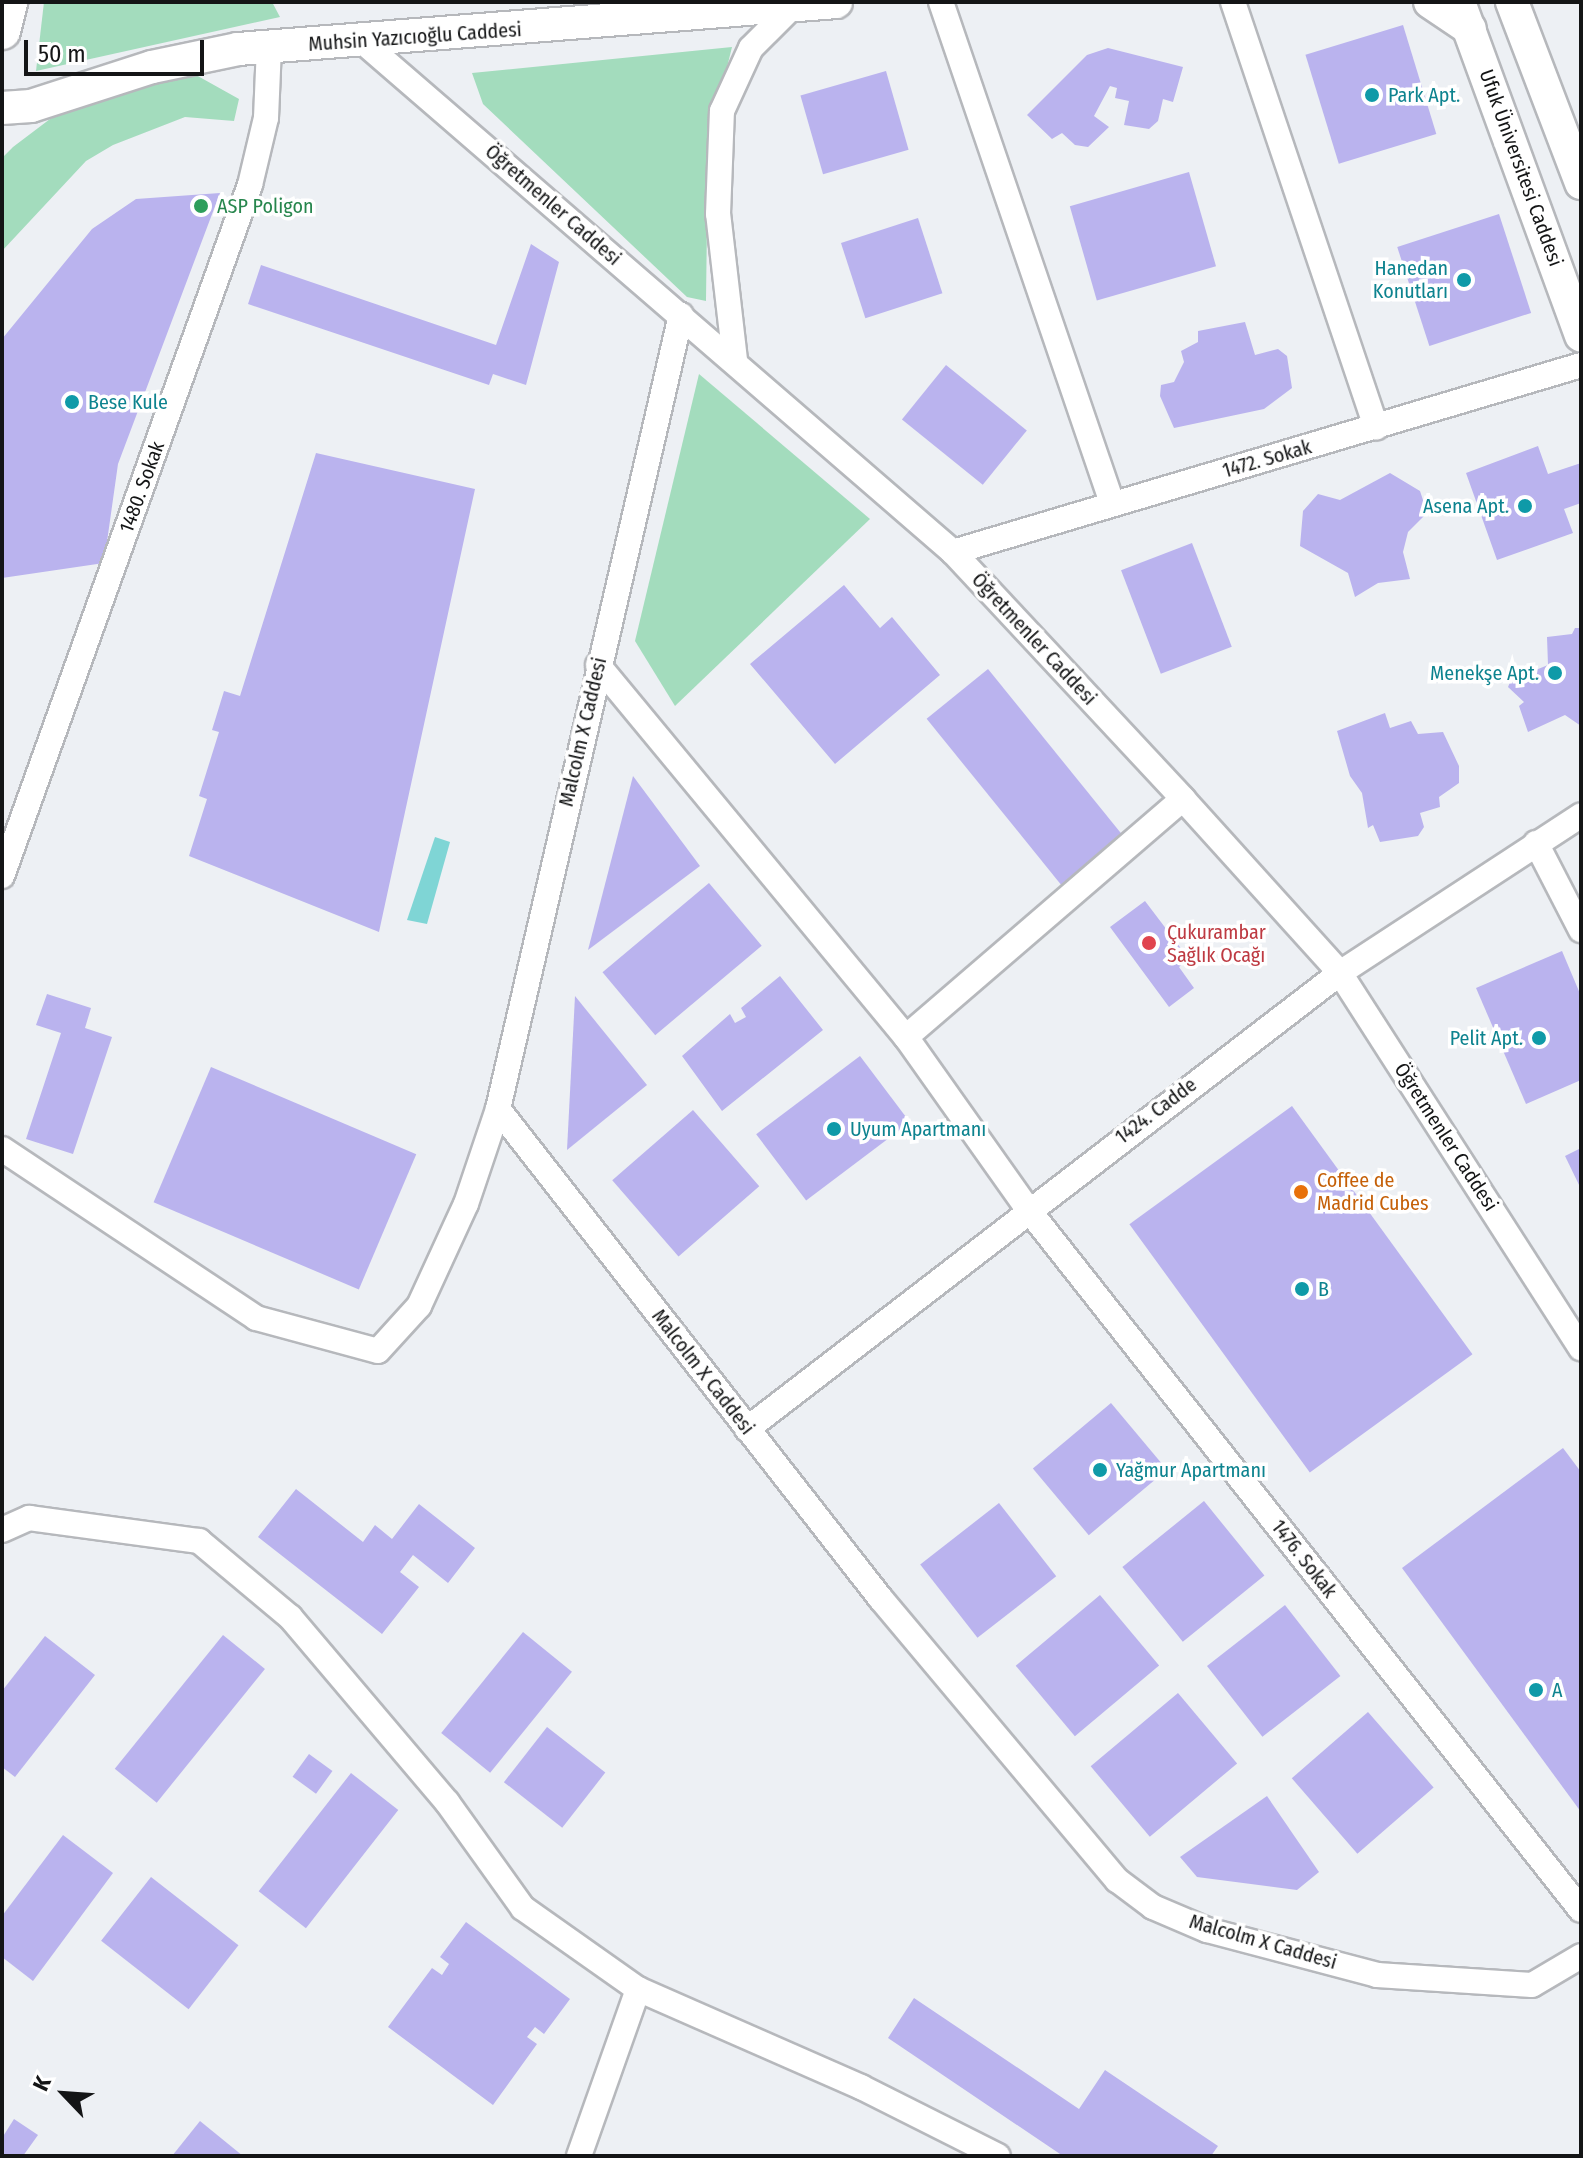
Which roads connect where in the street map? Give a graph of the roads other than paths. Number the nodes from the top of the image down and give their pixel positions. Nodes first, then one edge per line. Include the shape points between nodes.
1 (9, 2) edge
2 (836, 2) edge
3 (941, 2) edge
4 (1233, 2) edge
5 (1430, 2) edge
6 (1512, 2) edge
7 (1531, 2) edge
8 (791, 8) junction
9 (1464, 16) edge
10 (2, 31) edge
11 (363, 42) junction
12 (1529, 46) junction
13 (269, 47) junction
14 (2, 108) edge
15 (1581, 183) edge
16 (681, 315) junction
17 (1581, 335) edge
18 (735, 360) junction
19 (1581, 365) edge
20 (1376, 428) junction
21 (1112, 503) junction
22 (953, 552) junction
23 (598, 665) junction
24 (1183, 799) junction
25 (1581, 815) edge
26 (1536, 843) junction
27 (2, 876) edge
28 (1581, 930) edge
29 (1340, 973) junction
30 (906, 1037) junction
31 (498, 1109) junction
32 (2, 1149) edge
33 (1027, 1208) junction
34 (1581, 1348) edge
35 (747, 1429) junction
36 (2, 1530) edge
37 (1581, 1910) edge
38 (1581, 1956) edge
39 (638, 1989) junction
40 (579, 2156) edge
41 (998, 2156) edge

1 - 10 highway
2 - 8 main road, Muhsin Yazıcıoğlu Caddesi
3 - 21 street
4 - 20 street
5 - 9 main road
6 - 12 main road
7 - 12 main road
8 - 11 main road, Muhsin Yazıcıoğlu Caddesi
8 - 18 street via 751,48 722,111 718,214
9 - 17 main road, Ufuk Üniversitesi Caddesi
11 - 13 main road, Muhsin Yazıcıoğlu Caddesi
11 - 16 street, Öğretmenler Caddesi
12 - 15 main road
13 - 14 main road, Muhsin Yazıcıoğlu Caddesi via 152,67 38,104
13 - 27 street, 1480. Sokak via 266,118 250,185
16 - 18 street, Öğretmenler Caddesi
16 - 23 street, Malcolm X Caddesi
18 - 22 street, Öğretmenler Caddesi
19 - 20 street, 1472. Sokak
20 - 21 street, 1472. Sokak
21 - 22 street, 1472. Sokak
22 - 24 street, Öğretmenler Caddesi
23 - 30 street, 1476. Sokak
23 - 31 street, Malcolm X Caddesi
24 - 29 street, Öğretmenler Caddesi
24 - 30 street
25 - 26 street, 1424. Cadde
26 - 28 street
26 - 29 street, 1424. Cadde
29 - 33 street, 1424. Cadde
29 - 34 street, Öğretmenler Caddesi
30 - 33 street, 1476. Sokak
31 - 32 street via 466,1204 419,1306 378,1351 256,1318
31 - 35 street, Malcolm X Caddesi
33 - 35 street, 1424. Cadde
33 - 37 street, 1476. Sokak
35 - 38 street, Malcolm X Caddesi via 1117,1880 1153,1907 1207,1930 1377,1975 1532,1985
36 - 39 street via 29,1518 199,1541 290,1617 447,1802 523,1908
39 - 40 street
39 - 41 street via 861,2087

